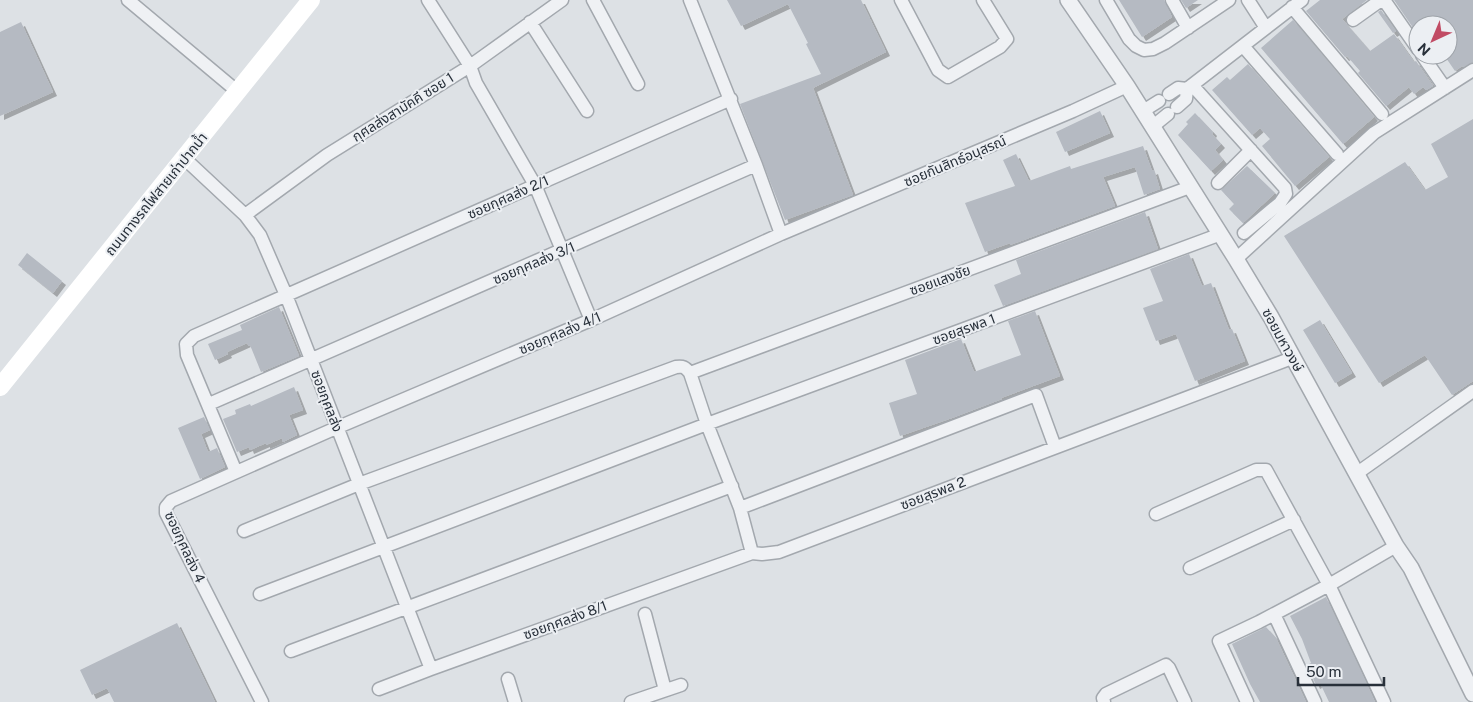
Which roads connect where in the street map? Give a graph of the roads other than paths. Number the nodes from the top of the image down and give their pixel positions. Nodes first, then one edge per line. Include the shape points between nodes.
1 (128, 0) edge
2 (312, 0) edge
3 (562, 0) edge
4 (593, 0) edge
5 (690, 0) edge
6 (901, 0) edge
7 (983, 0) edge
8 (1068, 0) edge
9 (1106, 0) edge
10 (1172, 0) edge
11 (1229, 0) edge
12 (1248, 0) edge
13 (1382, 0) edge
14 (431, 1) edge
15 (1297, 4) edge
16 (1353, 20) dead end
17 (530, 22) junction
18 (1188, 28) junction
19 (1266, 28) junction
20 (1408, 36) edge
21 (1242, 46) junction
22 (1429, 65) edge
23 (470, 66) junction
24 (1473, 70) edge
25 (638, 84) dead end
26 (1127, 86) junction
27 (1190, 87) junction
28 (1445, 88) junction
29 (238, 92) junction
30 (731, 99) junction
31 (587, 111) dead end
32 (1143, 111) junction
33 (1382, 114) dead end
34 (1152, 126) junction
35 (1250, 150) junction
36 (1337, 154) dead end
37 (184, 158) junction
38 (756, 165) junction
39 (1218, 182) dead end
40 (536, 185) junction
41 (1190, 187) junction
42 (245, 215) junction
43 (1244, 232) dead end
44 (781, 234) junction
45 (1221, 234) junction
46 (563, 250) junction
47 (1236, 259) junction
48 (286, 295) junction
49 (591, 320) junction
50 (1292, 358) junction
51 (311, 359) junction
52 (690, 373) junction
53 (0, 387) edge
54 (1473, 391) edge
55 (209, 404) junction
56 (707, 424) junction
57 (336, 428) junction
58 (1055, 447) junction
59 (236, 472) junction
60 (1356, 474) junction
61 (359, 484) junction
62 (732, 486) junction
63 (740, 508) junction
64 (1156, 514) dead end
65 (1294, 520) junction
66 (244, 531) dead end
67 (383, 546) junction
68 (1396, 546) junction
69 (752, 553) junction
70 (1190, 568) dead end
71 (1328, 585) junction
72 (260, 594) dead end
73 (407, 606) junction
74 (645, 614) dead end
75 (1274, 614) junction
76 (291, 651) dead end
77 (430, 669) junction
78 (508, 679) dead end
79 (681, 685) dead end
80 (379, 689) dead end
81 (665, 690) junction
82 (1473, 694) edge
83 (262, 702) edge
84 (516, 702) edge
85 (631, 702) edge
86 (1104, 702) edge
87 (1185, 702) edge
88 (1247, 702) edge
89 (1314, 702) edge
90 (1384, 702) edge

1 - 29 street
2 - 29 main road, ถนนทางรถไฟสายเก่าปากน้ำ
3 - 17 street, กุศลส่งสามัคคี ซอย 1
4 - 25 street
5 - 30 street
6 - 7 street via 938,70 948,77 1006,42
8 - 26 street, ซอยมหาวงษ์
9 - 18 street via 1129,39 1144,50 1159,46
10 - 18 street
11 - 18 street
12 - 19 street
13 - 16 street
13 - 20 street
14 - 23 street
15 - 19 street
15 - 33 street
17 - 23 street, กุศลส่งสามัคคี ซอย 1
17 - 31 street
19 - 21 street
21 - 27 street
21 - 36 street
22 - 28 street
23 - 40 street via 476,83
23 - 42 street, กุศลส่งสามัคคี ซอย 1 via 327,155
24 - 28 street
26 - 32 street, ซอยมหาวงษ์
26 - 44 street, ซอยกันสิทธ์อนุสรณ์ via 1073,112
27 - 32 street via 1178,88
27 - 34 street via 1186,99
27 - 35 street
28 - 47 street via 1374,133
29 - 37 main road, ถนนทางรถไฟสายเก่าปากน้ำ
30 - 38 street
30 - 40 street, ซอยกุศลส่ง 2/1
32 - 34 street, ซอยมหาวงษ์
34 - 41 street, ซอยมหาวงษ์
35 - 39 street
35 - 43 street via 1286,192 1280,203
37 - 42 street, ซอยกุศลส่ง
37 - 53 main road, ถนนทางรถไฟสายเก่าปากน้ำ
38 - 44 street
38 - 46 street, ซอยกุศลส่ง 3/1
40 - 46 street
40 - 48 street, ซอยกุศลส่ง 2/1
41 - 45 street, ซอยมหาวงษ์
41 - 52 street, ซอยแสงชัย
42 - 48 street, ซอยกุศลส่ง via 260,234
44 - 49 street, ซอยกุศลส่ง 4/1
45 - 47 street, ซอยมหาวงษ์
45 - 56 street, ซอยสุรพล 1
46 - 49 street
46 - 51 street, ซอยกุศลส่ง 3/1
47 - 50 street, ซอยมหาวงษ์
48 - 51 street, ซอยกุศลส่ง
48 - 55 street, ซอยกุศลส่ง 2/1 via 194,336 186,344 187,355
49 - 57 street, ซอยกุศลส่ง 4/1
50 - 58 street, ซอยสุรพล 2
50 - 60 street, ซอยมหาวงษ์
51 - 55 street, ซอยกุศลส่ง 3/1
51 - 57 street, ซอยกุศลส่ง
52 - 56 street
52 - 61 street via 682,366 676,367
54 - 60 street
55 - 59 street
56 - 62 street
56 - 67 street, ซอยสุรพล 1
57 - 59 street, ซอยกุศลส่ง 4
57 - 61 street, ซอยกุศลส่ง
58 - 63 street via 1036,395
58 - 69 street, ซอยสุรพล 2 via 779,552
59 - 83 street, ซอยกุศลส่ง 4 via 171,501 165,509
60 - 68 street, ซอยมหาวงษ์
61 - 66 street
61 - 67 street, ซอยกุศลส่ง
62 - 63 street
62 - 73 street
63 - 69 street
64 - 65 street via 1261,469 1270,476
65 - 70 street
65 - 71 street
67 - 72 street, ซอยสุรพล 1
67 - 73 street, ซอยกุศลส่ง
68 - 71 street
68 - 82 street, ซอยมหาวงษ์ via 1411,568
69 - 77 street, ซอยกุศลส่ง 8/1
71 - 75 street
71 - 90 street
73 - 76 street
73 - 77 street, ซอยกุศลส่ง
74 - 81 street
75 - 88 street via 1219,641
75 - 89 street
77 - 80 street, ซอยกุศลส่ง 8/1
78 - 84 street
79 - 81 street
81 - 85 street
86 - 87 street via 1106,694 1166,665

